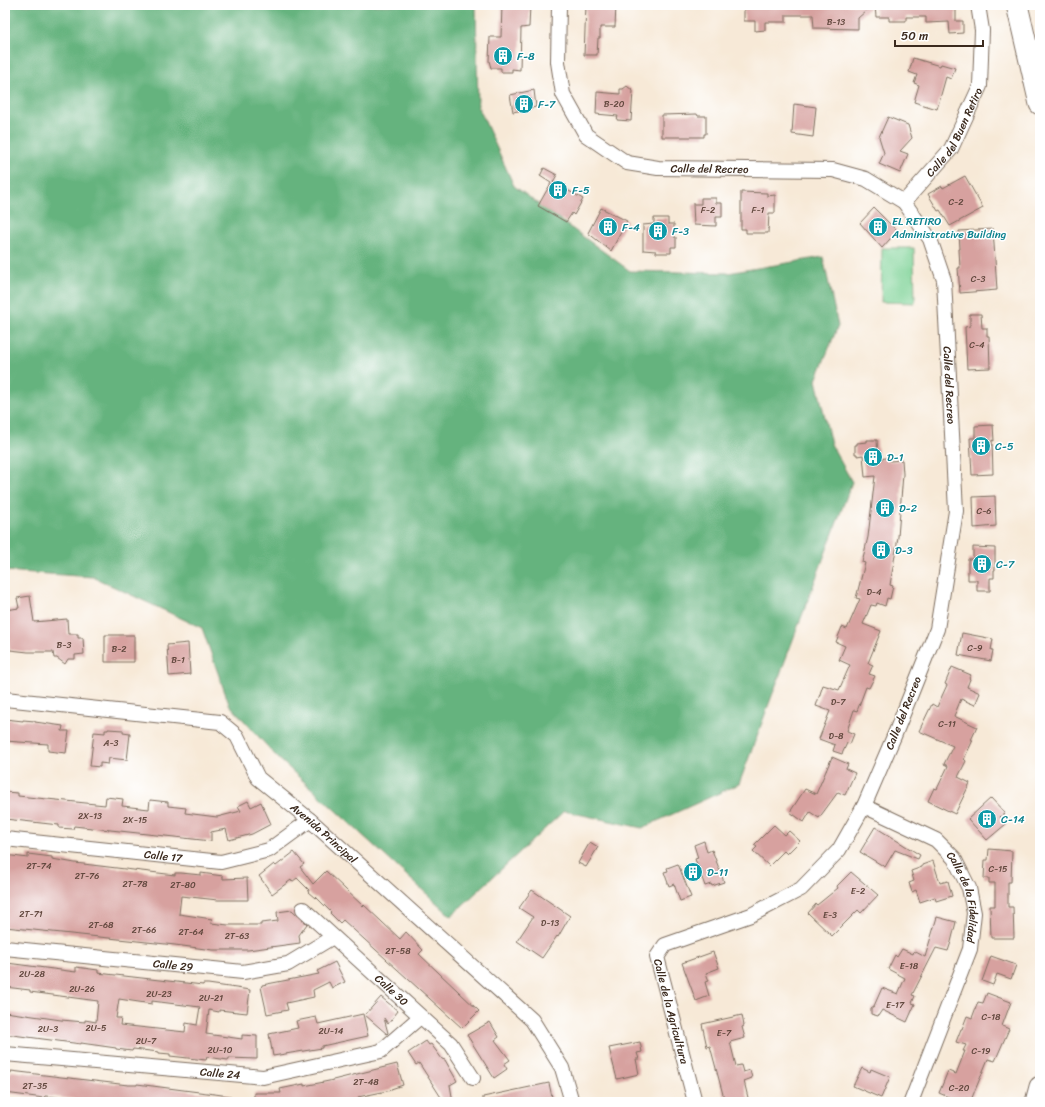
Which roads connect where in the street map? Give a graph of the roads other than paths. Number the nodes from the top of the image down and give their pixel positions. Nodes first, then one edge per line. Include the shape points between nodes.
1 (559, 5) edge
2 (978, 5) edge
3 (1017, 5) edge
4 (1040, 104) edge
5 (904, 202) junction
6 (5, 699) edge
7 (864, 806) junction
8 (310, 820) junction
9 (5, 839) edge
10 (303, 909) dead end
11 (333, 937) junction
12 (687, 937) joint
13 (5, 948) edge
14 (420, 1017) junction
15 (5, 1054) edge
16 (473, 1078) dead end
17 (1040, 1087) edge
18 (572, 1102) edge
19 (695, 1102) edge
20 (911, 1102) edge
21 (1036, 1102) edge

1 - 5 street, Calle del Recreo via 558,62 563,94 586,135 627,162 658,168 833,170 866,179
2 - 5 street, Calle del Buen Retiro via 982,30 980,86 951,149
3 - 4 highway
5 - 7 street, Calle del Recreo via 930,239 944,280 956,511 937,628
6 - 8 street, Avenida Principal via 220,722 237,736 258,778
7 - 12 street, Calle del Recreo via 839,850 800,889 751,915
7 - 20 street, Calle de la Fidelidad via 936,840 954,858 969,888 974,913 970,949
8 - 9 street, Calle 17 via 269,850 221,862
8 - 18 street, Avenida Principal via 532,1020 562,1068
10 - 11 street, Calle 30
11 - 13 street, Calle 29 via 288,964 243,972
11 - 14 street, Calle 30
12 - 19 street, Calle de la Agricultura via 666,945 657,957
14 - 15 street, Calle 24 via 381,1051 263,1077
14 - 16 street, Calle 30 via 451,1044
17 - 21 highway

